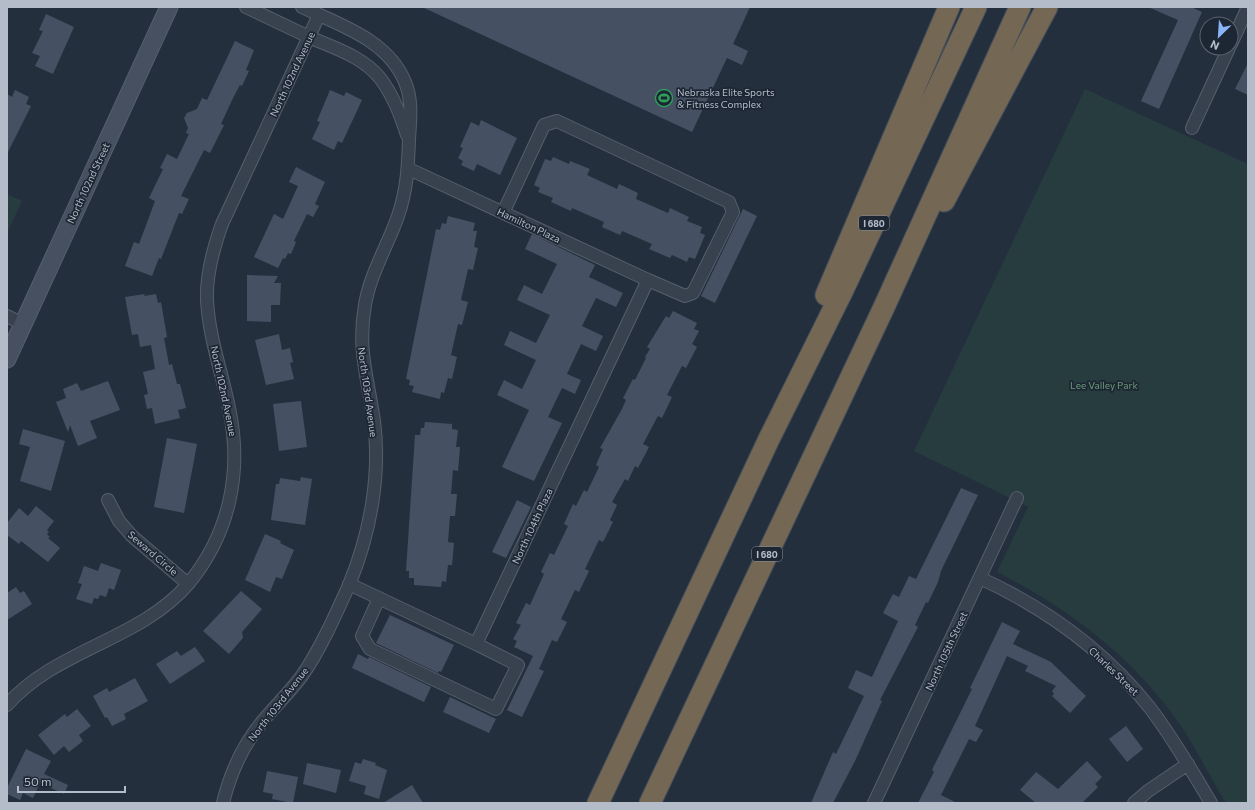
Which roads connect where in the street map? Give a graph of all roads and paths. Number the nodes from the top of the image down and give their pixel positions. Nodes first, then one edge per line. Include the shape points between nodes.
1 (169, 7) edge
2 (246, 7) edge
3 (302, 7) edge
4 (948, 7) edge
5 (976, 7) edge
6 (1020, 7) edge
7 (1047, 7) edge
8 (1248, 7) edge
9 (319, 15) junction
10 (1244, 28) edge
11 (310, 37) junction
12 (1225, 56) edge
13 (1192, 128) dead end
14 (409, 142) junction
15 (409, 169) junction
16 (503, 213) junction
17 (648, 280) junction
18 (885, 305) junction
19 (7, 316) edge
20 (24, 324) junction
21 (7, 360) edge
22 (769, 438) junction
23 (1017, 498) dead end
24 (108, 500) dead end
25 (980, 578) junction
26 (188, 584) junction
27 (349, 584) junction
28 (379, 598) junction
29 (476, 644) junction
30 (7, 705) edge
31 (1188, 764) junction
32 (223, 803) edge
33 (598, 803) edge
34 (650, 803) edge
35 (874, 803) edge
36 (1134, 803) edge
37 (1211, 803) edge

1 - 20 main road, North 102nd Street
2 - 11 street
3 - 9 street
4 - 22 highway via 851,234
5 - 22 highway, I 680 via 843,290
6 - 18 highway, I 680
7 - 18 highway via 957,179
8 - 10 street
9 - 11 street, North 102nd Avenue
9 - 14 street via 370,41 397,66 409,94
11 - 14 street via 358,59 379,77 399,111
11 - 26 street, North 102nd Avenue via 222,224 211,257 208,315 230,412 234,478 230,502 219,534 203,564
12 - 13 street
14 - 15 street, North 103rd Avenue
15 - 16 street, Hamilton Plaza
15 - 27 street, North 103rd Avenue via 404,200 368,290 362,321 363,360 375,430 375,475 369,518
16 - 17 street, Hamilton Plaza
16 - 17 street, Hamilton Plaza via 544,126 556,121 729,202 733,212 693,293 685,296
17 - 29 street, North 104th Plaza
18 - 34 highway, I 680
19 - 20 street
20 - 21 main road, North 102nd Street
22 - 33 highway, I 680
23 - 25 street, North 105th Street
24 - 26 street, Seward Circle via 119,521 132,536
25 - 31 street, Charles Street via 1022,599 1059,623 1107,662 1151,710
25 - 35 street, North 105th Street
26 - 30 street, North 102nd Avenue via 151,615 38,678
27 - 28 street
27 - 32 street, North 103rd Avenue via 307,668 249,739 234,770
28 - 29 street
28 - 29 street via 362,636 370,649 496,709 518,665
31 - 36 street
31 - 37 street, Charles Street

